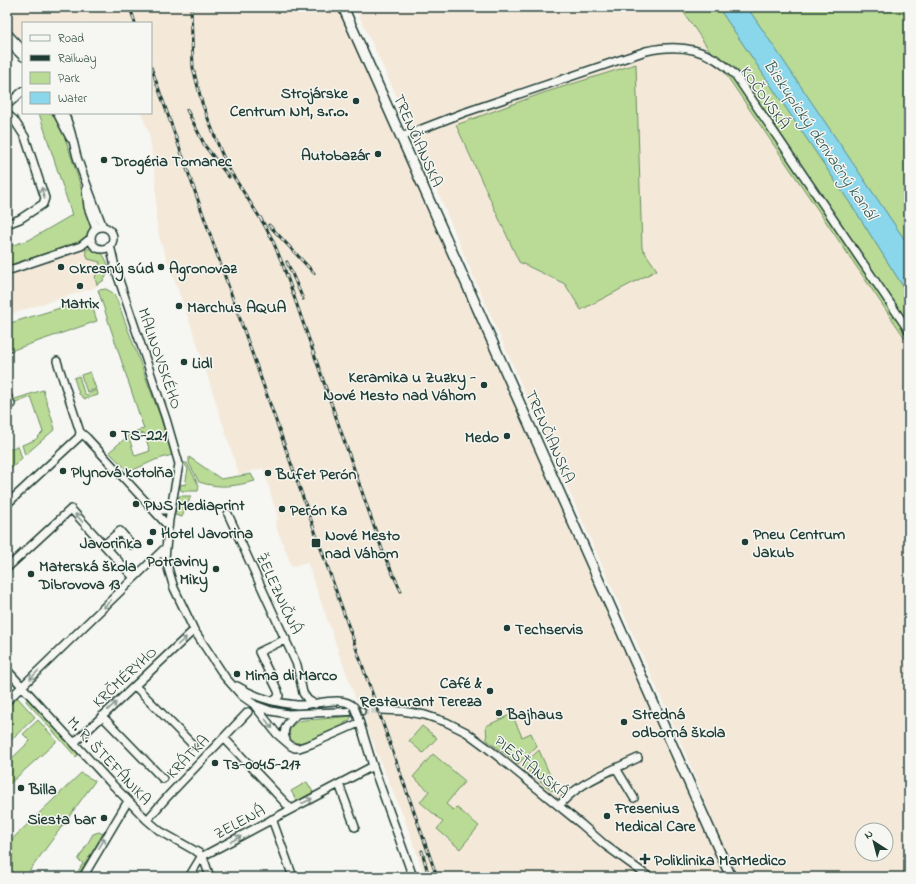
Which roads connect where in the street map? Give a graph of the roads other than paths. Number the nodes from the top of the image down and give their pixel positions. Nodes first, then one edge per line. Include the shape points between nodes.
1 (343, 7) edge
2 (7, 33) edge
3 (7, 41) edge
4 (22, 49) edge
5 (22, 56) edge
6 (22, 92) edge
7 (7, 105) edge
8 (7, 114) edge
9 (57, 114) edge
10 (64, 114) edge
11 (401, 137) junction
12 (73, 142) junction
13 (7, 224) edge
14 (99, 228) junction
15 (92, 238) junction
16 (110, 244) junction
17 (81, 246) junction
18 (99, 247) junction
19 (113, 262) junction
20 (7, 271) edge
21 (909, 331) edge
22 (57, 361) dead end
23 (7, 395) edge
24 (11, 404) dead end
25 (80, 432) junction
26 (7, 504) edge
27 (172, 505) junction
28 (154, 510) junction
29 (228, 514) dead end
30 (168, 526) junction
31 (132, 545) dead end
32 (104, 546) junction
33 (165, 548) junction
34 (7, 568) edge
35 (134, 578) junction
36 (194, 630) junction
37 (286, 639) junction
38 (7, 670) edge
39 (135, 686) junction
40 (233, 686) junction
41 (22, 687) junction
42 (7, 701) edge
43 (274, 702) junction
44 (315, 704) junction
45 (255, 705) junction
46 (381, 710) tunnel mouth
47 (248, 712) dead end
48 (296, 715) junction
49 (102, 716) junction
50 (359, 717) junction
51 (224, 738) junction
52 (286, 740) junction
53 (74, 743) junction
54 (193, 745) dead end
55 (638, 758) dead end
56 (373, 766) junction
57 (616, 768) junction
58 (163, 779) dead end
59 (339, 784) junction
60 (634, 798) dead end
61 (128, 801) junction
62 (558, 806) junction
63 (291, 809) junction
64 (272, 819) junction
65 (147, 820) junction
66 (355, 827) dead end
67 (201, 857) junction
68 (83, 877) edge
69 (189, 877) edge
70 (210, 877) edge
71 (293, 877) edge
72 (413, 877) edge
73 (648, 877) edge
74 (731, 877) edge

1 - 11 main road, TRENČIANSKA
2 - 4 street
3 - 5 street
6 - 7 street
13 -> 8 street via 44,204 45,198 22,130
9 - 12 street
10 - 12 street
11 - 21 street, KOČOVSKÁ via 646,51 676,48 703,53 713,57 736,76
11 - 74 main road, TRENČIANSKA
12 - 14 street
14 - 15 street via 93,232
14 - 16 street via 108,229 112,233
15 - 17 street
15 - 18 street
16 - 18 street
16 - 19 street, MALINOVSKÉHO
17 - 18 street
17 - 20 street
18 - 19 street, MALINOVSKÉHO
19 - 27 street, MALINOVSKÉHO via 179,464
22 - 25 street
23 - 24 street
25 - 26 street via 79,437
25 - 28 street
27 - 28 street via 166,510
27 - 30 street
28 - 30 street
29 - 37 street, ŽELEZNIČNÁ
30 - 33 street
31 - 32 street via 120,531
32 -> 34 street via 71,509
32 - 35 street
33 - 35 street
33 - 36 street via 169,575
35 -> 41 street
39 -> 36 street, KRČMÉRYHO
36 - 40 street
37 - 43 street via 259,652 278,691 279,696
37 - 44 street, ŽELEZNIČNÁ via 297,665 305,697
38 - 41 street, M. R. ŠTEFÁNIKA
49 -> 39 street, KRČMÉRYHO
39 - 54 street
40 - 43 street
40 - 45 street
41 - 42 street
41 - 53 street, M. R. ŠTEFÁNIKA
43 - 44 street
44 - 50 street, bridge via 345,701 354,707
45 - 48 street via 271,711
45 -> 52 street via 277,734
46 - 62 street, PIEŠŤANSKÁ via 425,715 456,727 485,746
47 - 51 street, KRÁTKA
48 - 50 street
48 - 52 street via 286,725
49 - 53 street, KRČMÉRYHO
49 - 58 street, KRÁTKA
50 - 52 street via 324,739 299,748 291,746
50 - 56 street
51 - 63 street, ZELENÁ
51 - 65 street, KRÁTKA
53 - 61 street, M. R. ŠTEFÁNIKA
55 - 57 street
56 - 59 street, ZELENÁ
56 - 72 street
57 - 60 street
57 - 62 street via 584,783
63 -> 59 street, ZELENÁ
59 - 66 street
61 - 65 street, M. R. ŠTEFÁNIKA
68 -> 61 street
62 - 73 street, PIEŠŤANSKÁ
63 - 64 street, ZELENÁ
67 -> 64 street, ZELENÁ
64 - 71 street
65 - 67 street, M. R. ŠTEFÁNIKA via 160,831 199,853
67 - 69 street
67 - 70 street

